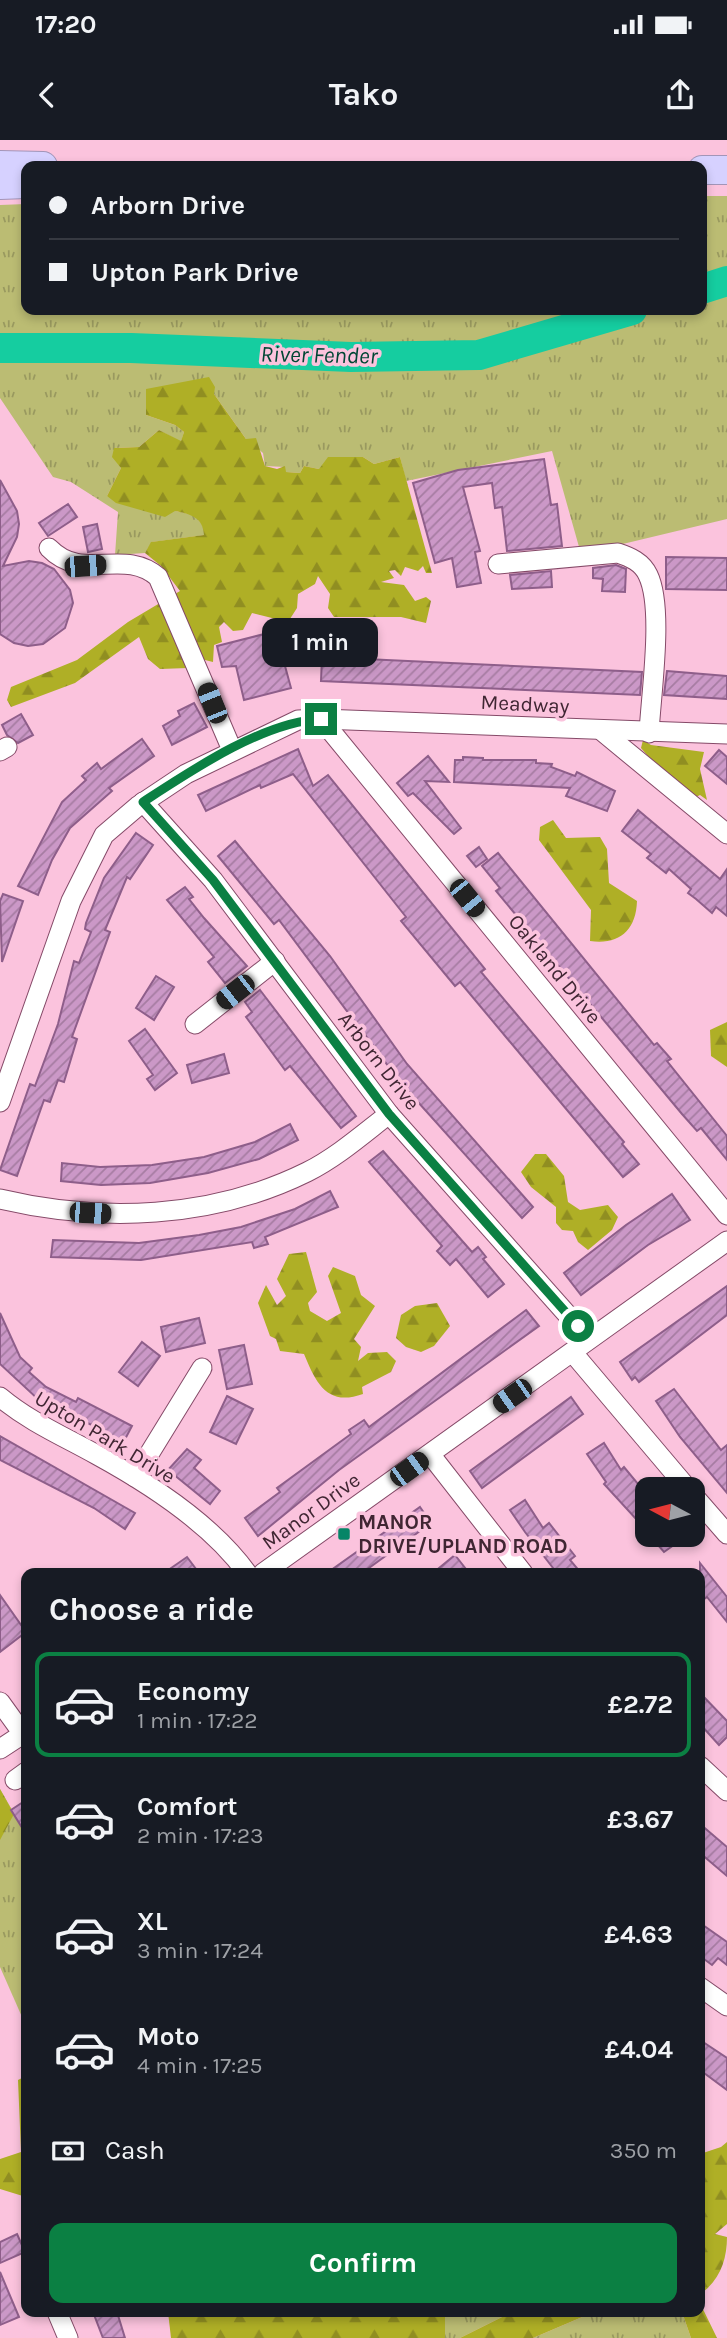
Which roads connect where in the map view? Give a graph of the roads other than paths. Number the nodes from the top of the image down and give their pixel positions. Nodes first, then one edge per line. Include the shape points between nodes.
1 (0, 165) edge
2 (21, 165) edge
3 (707, 170) edge
4 (727, 170) edge
5 (21, 184) edge
6 (0, 185) edge
7 (49, 548) dead end
8 (498, 564) dead end
9 (321, 719) junction
10 (603, 732) junction
11 (649, 733) junction
12 (727, 734) edge
13 (232, 750) junction
14 (143, 802) junction
15 (727, 834) edge
16 (275, 961) junction
17 (195, 1024) dead end
18 (0, 1102) edge
19 (389, 1114) junction
20 (0, 1199) edge
21 (727, 1215) edge
22 (727, 1241) edge
23 (589, 1339) junction
24 (573, 1353) junction
25 (202, 1368) dead end
26 (0, 1397) edge
27 (430, 1454) junction
28 (135, 1477) junction
29 (678, 1477) edge
30 (705, 1509) edge
31 (727, 1534) edge
32 (243, 1568) edge
33 (270, 1568) edge
34 (519, 1568) edge
35 (0, 1702) edge
36 (21, 1730) edge
37 (21, 1737) edge
38 (0, 1749) edge
39 (705, 1771) edge
40 (727, 1791) edge
41 (705, 1991) edge
42 (727, 2006) edge
43 (59, 2317) edge
44 (68, 2338) edge

1 - 2 highway
3 - 4 highway
5 - 6 highway
7 - 13 street via 70,564 135,565 158,577
8 - 11 street via 618,554 632,557 647,573 655,601
9 - 10 street, Meadway
9 - 13 street via 298,720
9 - 21 street, Oakland Drive
10 - 11 street, Meadway
10 - 15 street
11 - 12 street, Meadway
13 - 14 street
14 - 16 street, Arborn Drive via 213,880
14 - 18 street via 104,835 86,867
16 - 17 street
16 - 19 street, Arborn Drive
19 - 20 street via 307,1172 234,1200 108,1214
19 - 23 street, Arborn Drive
22 - 23 street, Manor Drive
23 - 24 street, Manor Drive
24 - 27 street, Manor Drive
24 - 29 street
25 - 28 street
26 - 28 street, Upton Park Drive via 23,1417
27 - 33 street, Manor Drive
27 - 34 street
28 - 32 street, Upton Park Drive via 215,1537
30 - 31 street
35 - 36 street
37 - 38 street
39 - 40 street
41 - 42 street
43 - 44 street

